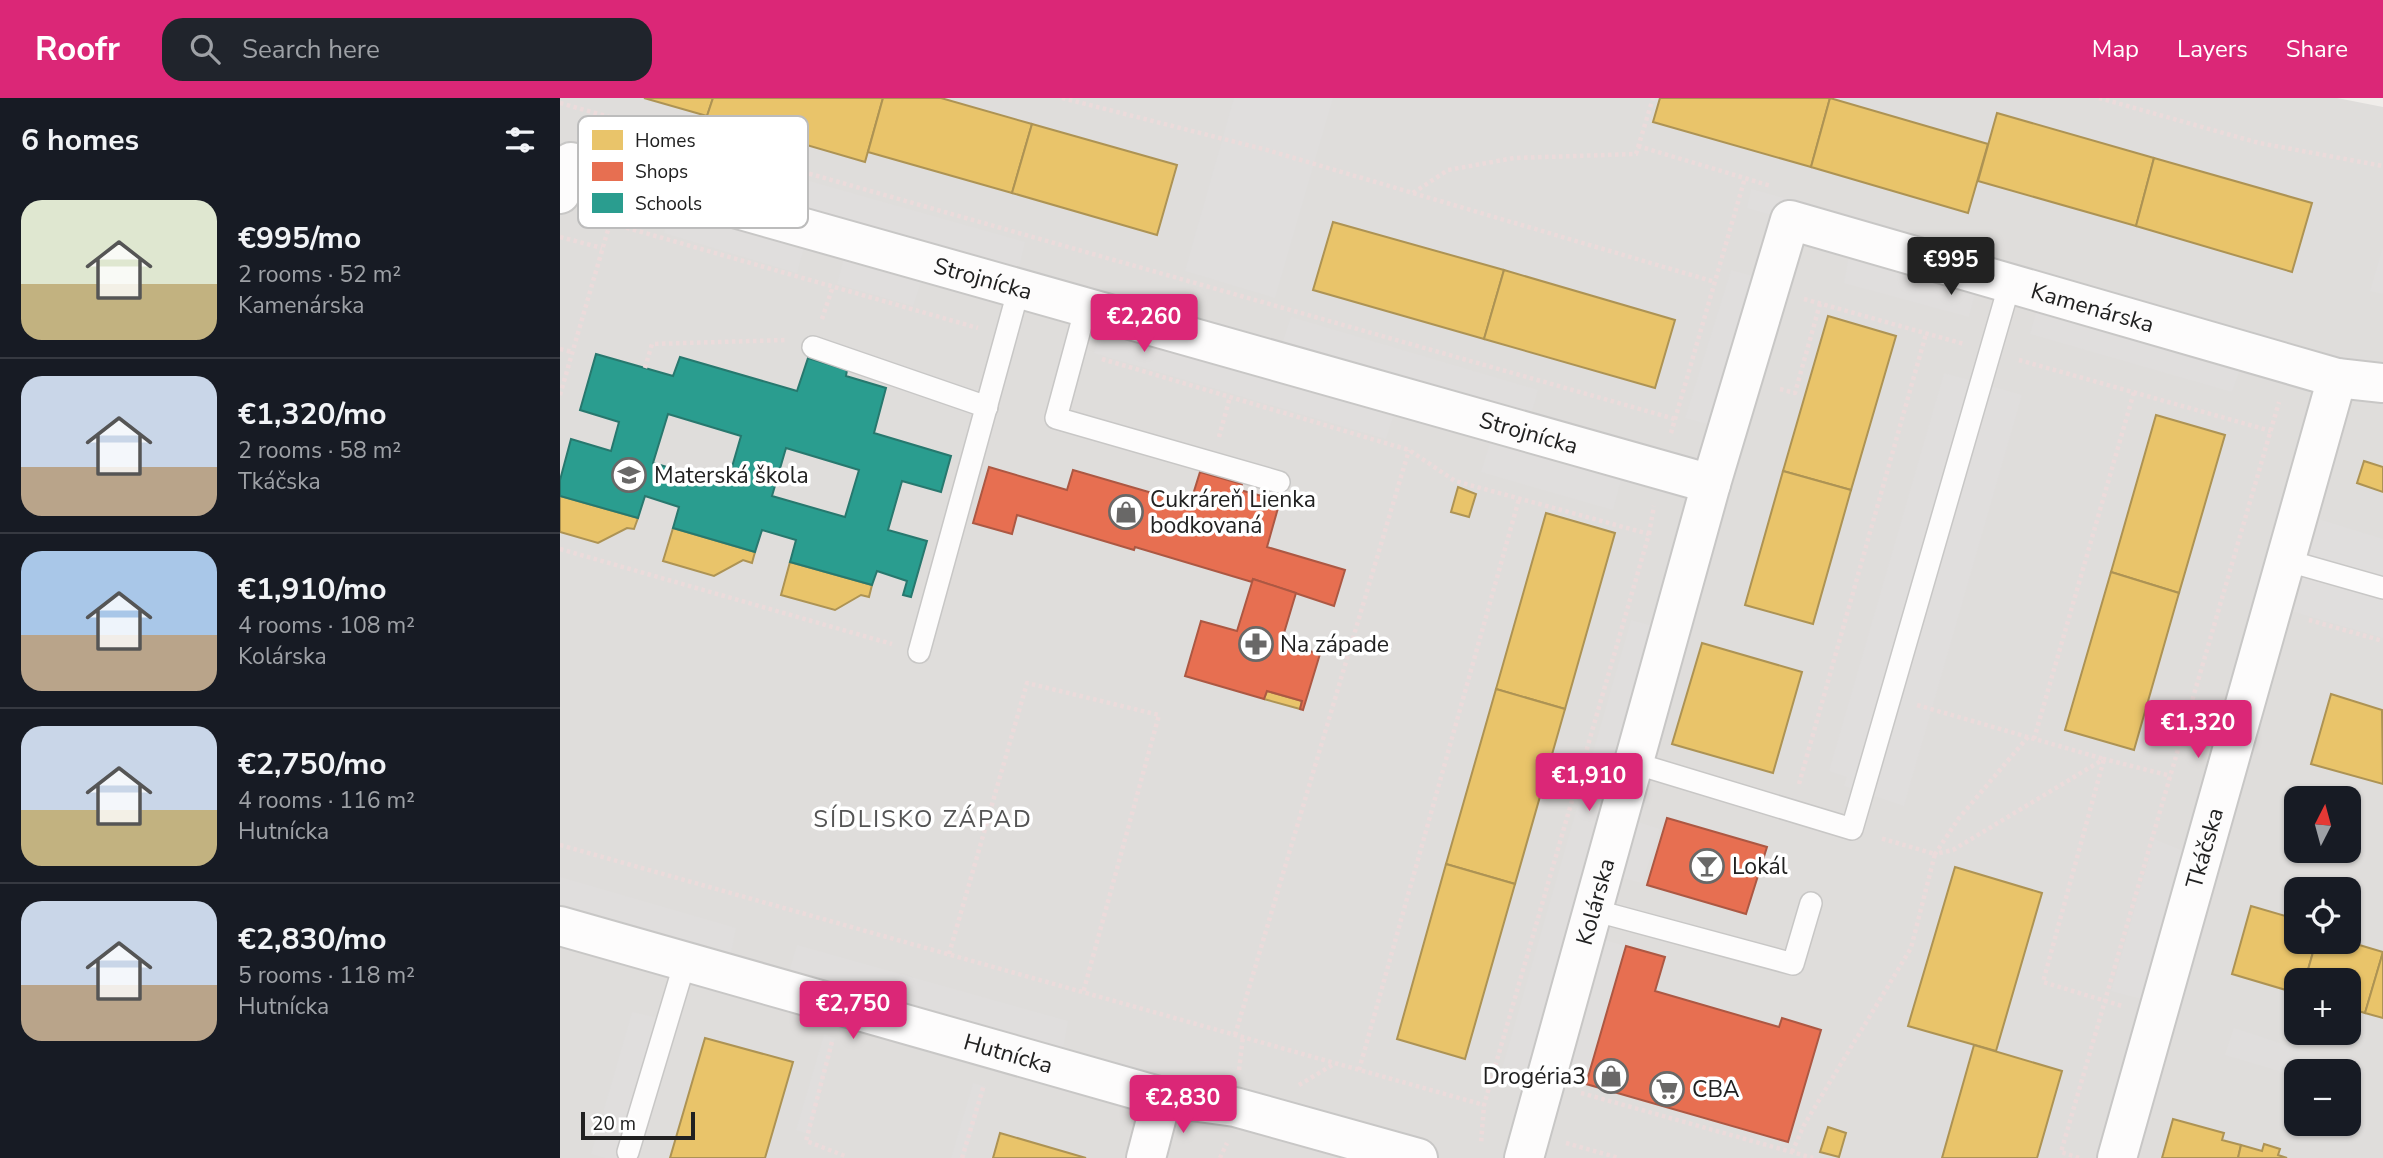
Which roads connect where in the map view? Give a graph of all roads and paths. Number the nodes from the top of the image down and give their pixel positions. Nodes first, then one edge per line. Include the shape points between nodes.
1 (1062, 98) edge
2 (1653, 98) edge
3 (2099, 98) edge
4 (560, 103) edge
5 (606, 116) edge
6 (578, 164) edge
7 (2383, 166) edge
8 (808, 173) edge
9 (1745, 178) dead end
10 (562, 185) edge
11 (1413, 193) junction
12 (609, 228) edge
13 (628, 228) edge
14 (806, 228) edge
15 (560, 237) edge
16 (603, 248) junction
17 (1715, 282) junction
18 (2010, 283) junction
19 (1019, 288) junction
20 (1795, 297) dead end
21 (1821, 304) junction
22 (1086, 307) junction
23 (1926, 334) junction
24 (1006, 336) junction
25 (813, 347) joint
26 (560, 349) edge
27 (1073, 351) junction
28 (572, 352) junction
29 (1990, 352) junction
30 (2288, 364) junction
31 (645, 368) dead end
32 (2337, 377) junction
33 (2383, 383) edge
34 (1769, 386) dead end
35 (2134, 392) junction
36 (560, 395) edge
37 (1230, 397) junction
38 (986, 407) junction
39 (1675, 419) junction
40 (2271, 431) junction
41 (1409, 450) junction
42 (1212, 463) junction
43 (1660, 469) junction
44 (1279, 482) dead end
45 (1712, 484) junction
46 (1519, 499) junction
47 (560, 549) edge
48 (2286, 560) junction
49 (2383, 589) edge
50 (2272, 609) junction
51 (2383, 641) edge
52 (919, 652) joint
53 (1890, 697) junction
54 (2031, 738) junction
55 (2104, 759) junction
56 (1634, 763) junction
57 (2171, 776) junction
58 (1792, 811) junction
59 (1852, 829) junction
60 (560, 845) edge
61 (1935, 854) junction
62 (1811, 903) dead end
63 (1593, 911) junction
64 (560, 926) edge
65 (949, 954) junction
66 (685, 961) junction
67 (1083, 993) junction
68 (2106, 1001) junction
69 (2157, 1016) junction
70 (1235, 1035) junction
71 (832, 1040) dead end
72 (1359, 1070) junction
73 (985, 1083) dead end
74 (1586, 1094) dead end
75 (1162, 1097) junction
76 (1484, 1105) junction
77 (1481, 1144) dead end
78 (628, 1152) dead end
79 (1792, 1152) junction
80 (847, 1157) edge
81 (962, 1158) edge
82 (1146, 1158) edge
83 (1418, 1158) edge
84 (1524, 1158) edge
85 (1813, 1158) edge
86 (2080, 1158) edge
87 (2117, 1158) edge

1 - 11 path
2 - 11 path via 1636,154 1514,159 1448,170
3 - 7 path via 2259,143
4 - 5 path
6 - 10 street, Strojnícka via 571,162
8 - 39 path
9 - 17 path
11 - 17 path
12 - 16 path
13 - 24 path
14 - 19 street, Strojnícka
15 - 16 path
16 - 28 path
17 - 39 path
18 - 29 lane
18 - 30 street, Kamenárska
18 - 45 street, Kamenárska via 1790,220
19 - 22 street, Strojnícka
19 - 24 lane
20 - 21 path
21 - 23 path
21 - 34 path via 1795,393
22 - 27 lane
22 - 43 street, Strojnícka
23 - 29 path
23 - 58 path
24 - 38 lane
25 - 31 path via 794,340 652,344
25 - 38 lane
26 - 28 path
27 - 37 path
27 - 42 lane via 1056,418
28 - 36 path
29 - 35 path
29 - 53 lane
30 - 32 street, Kamenárska
30 - 40 path
32 - 33 street, Kamenárska
32 - 48 street, Tkáčska
35 - 40 path
35 - 54 path
37 - 41 path
37 - 42 path
38 - 52 lane
39 - 43 path
40 - 57 path
41 - 46 path via 1455,481
41 - 70 path
42 - 44 lane
43 - 45 street, Strojnícka
45 - 56 street, Kolárska
46 - 72 path
46 - 76 path via 1649,534
47 - 52 path
48 - 49 lane
48 - 50 street, Tkáčska
50 - 51 path
50 - 69 street, Tkáčska
53 - 54 path
53 - 59 lane
54 - 55 path
54 - 61 path via 1959,818
55 - 57 path
55 - 61 path via 1953,850
55 - 68 path via 2043,982
56 - 58 lane
56 - 63 street, Kolárska
57 - 68 path
58 - 59 lane
59 - 61 path
60 - 65 path
61 - 79 path via 1911,948
62 - 63 lane via 1793,964
63 - 84 street, Kolárska
64 - 66 street, Hutnícka
65 - 67 path
65 - 67 path via 1027,683 1159,715
66 - 75 street, Hutnícka
66 - 78 lane
67 - 70 path
68 - 69 path
68 - 86 path via 2062,1152
69 - 87 street, Tkáčska
70 - 72 path
71 - 80 path via 806,1142
72 - 76 path
73 - 81 path
74 - 79 path
75 - 82 street
75 - 83 street, Hutnícka via 1235,1107
76 - 77 path
79 - 85 path

